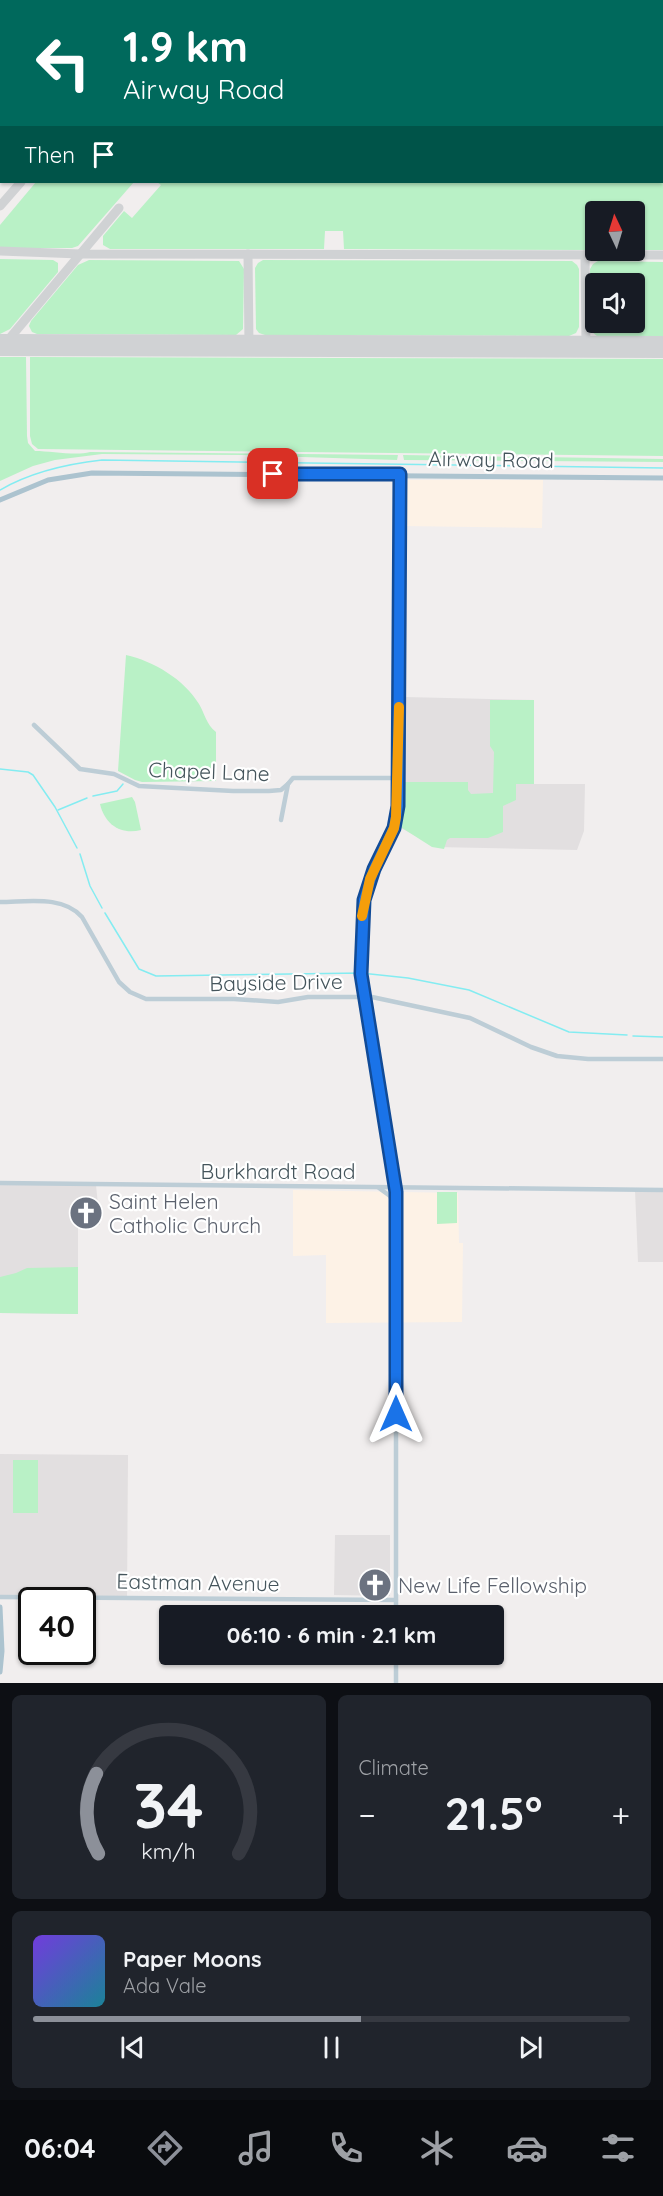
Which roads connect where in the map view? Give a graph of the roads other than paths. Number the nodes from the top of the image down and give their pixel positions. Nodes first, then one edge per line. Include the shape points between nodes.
1 (400, 474) junction
2 (663, 478) edge
3 (0, 500) edge
4 (34, 725) dead end
5 (398, 778) junction
6 (288, 784) junction
7 (281, 820) dead end
8 (0, 902) edge
9 (364, 997) junction
10 (663, 1059) edge
11 (0, 1183) edge
12 (378, 1188) junction
13 (395, 1188) junction
14 (663, 1190) edge
15 (396, 1208) junction
16 (0, 1598) edge
17 (396, 1600) junction
18 (396, 1605) edge
19 (0, 1607) edge
20 (396, 1665) edge
21 (0, 1672) edge
22 (396, 1683) edge

1 - 2 main road, Airway Road
1 - 3 main road, Airway Road via 92,473 48,480
1 - 5 street
4 - 6 street, Chapel Lane via 84,771 114,774 139,786 269,791 281,790
5 - 6 street, Chapel Lane via 297,777
5 - 9 street via 395,822 370,879 363,908
6 - 7 street, Chapel Lane
8 - 9 street, Bayside Drive via 52,902 75,909 119,982 146,999 278,1002 308,997
9 - 10 street, Bayside Drive via 470,1018 557,1056
9 - 13 street
11 - 12 street, Burkhardt Road
12 - 13 street, Burkhardt Road
12 - 15 street via 390,1196
13 - 14 street, Burkhardt Road
13 - 15 street
15 - 17 street
16 - 17 street, Eastman Avenue
17 - 18 street
19 - 21 main road
20 - 22 street

